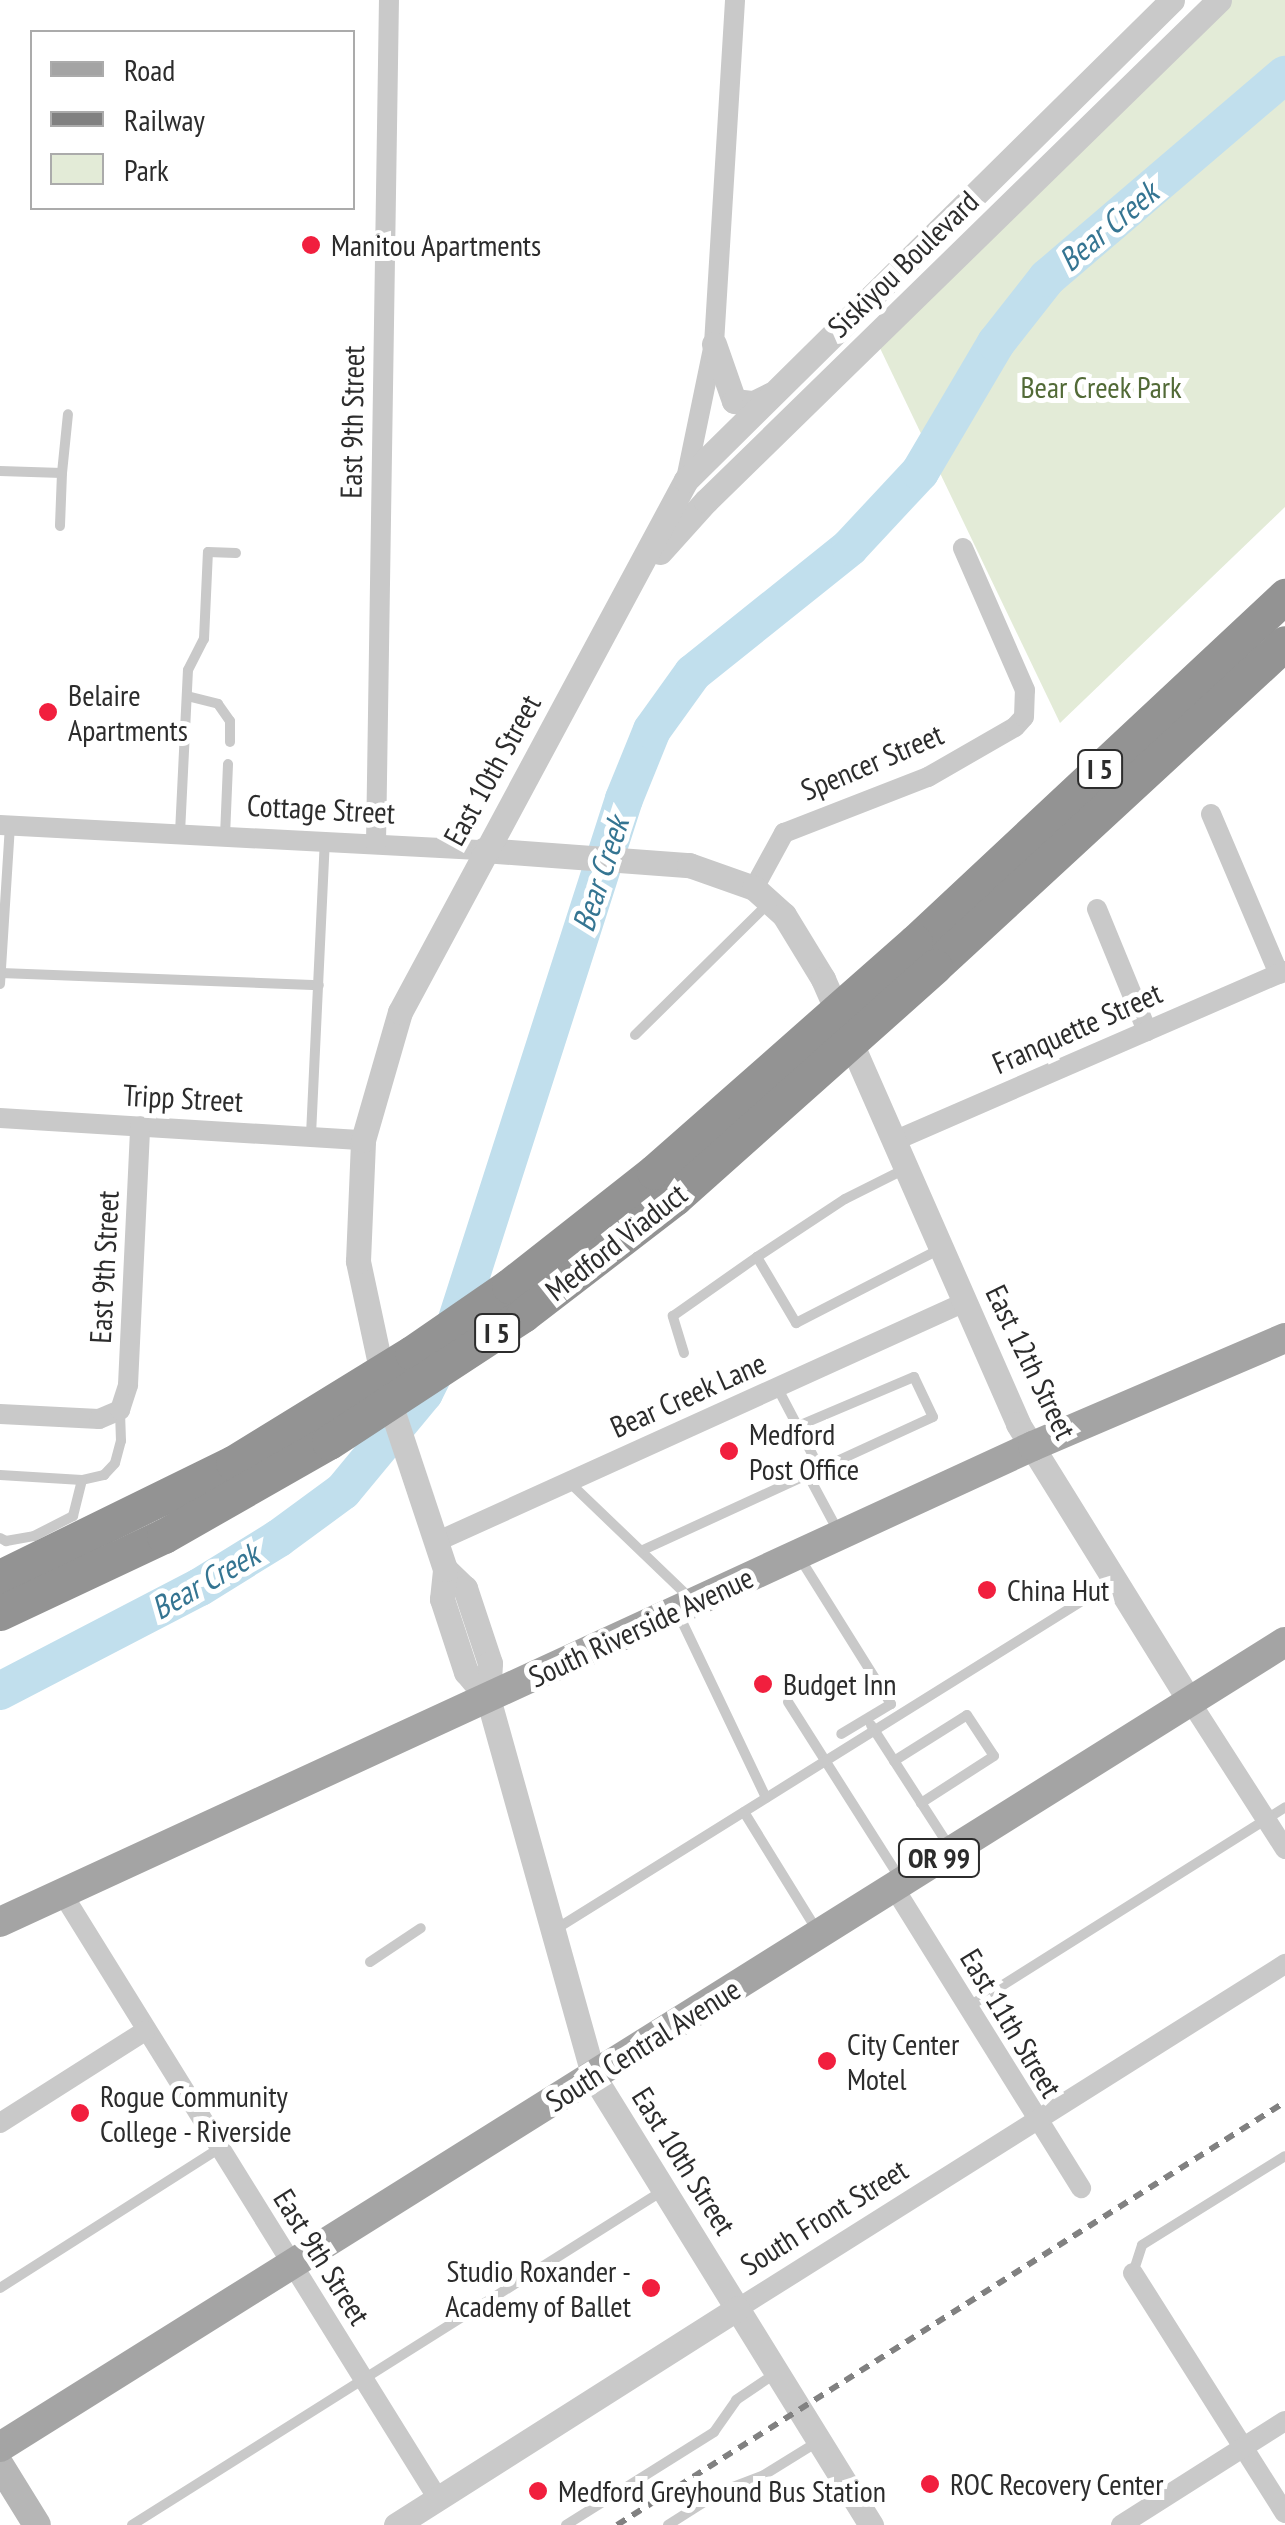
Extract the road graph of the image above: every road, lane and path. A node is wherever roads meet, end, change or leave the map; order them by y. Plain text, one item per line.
1 (388, 0) edge
2 (735, 0) edge
3 (1172, 0) edge
4 (1220, 0) edge
5 (714, 344) junction
6 (770, 395) junction
7 (68, 414) dead end
8 (0, 471) edge
9 (62, 473) junction
10 (686, 480) junction
11 (60, 526) dead end
12 (963, 548) dead end
13 (236, 553) dead end
14 (636, 578) junction
15 (1285, 596) edge
16 (1285, 643) edge
17 (188, 696) junction
18 (230, 742) dead end
19 (228, 764) dead end
20 (1210, 814) dead end
21 (5, 826) edge
22 (180, 834) junction
23 (224, 837) junction
24 (325, 842) junction
25 (376, 844) junction
26 (483, 850) junction
27 (762, 895) junction
28 (1097, 909) dead end
29 (925, 954) junction
30 (1282, 972) edge
31 (1, 973) edge
32 (0, 984) edge
33 (319, 985) junction
34 (1147, 1030) junction
35 (636, 1035) dead end
36 (0, 1118) edge
37 (140, 1126) junction
38 (311, 1135) junction
39 (363, 1140) junction
40 (894, 1141) junction
41 (906, 1168) junction
42 (942, 1248) junction
43 (757, 1257) junction
44 (965, 1302) junction
45 (1285, 1338) edge
46 (684, 1353) dead end
47 (777, 1387) junction
48 (120, 1410) junction
49 (0, 1414) edge
50 (798, 1426) junction
51 (1033, 1446) junction
52 (820, 1470) junction
53 (0, 1475) edge
54 (808, 1475) junction
55 (82, 1480) junction
56 (569, 1482) junction
57 (840, 1535) junction
58 (0, 1538) edge
59 (436, 1542) junction
60 (643, 1550) junction
61 (798, 1554) junction
62 (0, 1578) edge
63 (1115, 1580) junction
64 (686, 1606) junction
65 (0, 1612) edge
66 (1285, 1642) edge
67 (488, 1698) junction
68 (1190, 1701) junction
69 (788, 1702) dead end
70 (867, 1719) junction
71 (874, 1730) junction
72 (841, 1734) dead end
73 (894, 1762) junction
74 (823, 1763) junction
75 (766, 1798) junction
76 (921, 1803) junction
77 (1285, 1807) edge
78 (744, 1812) junction
79 (1266, 1819) junction
80 (1285, 1849) edge
81 (952, 1850) junction
82 (898, 1884) junction
83 (62, 1893) junction
84 (0, 1922) edge
85 (421, 1928) dead end
86 (554, 1931) junction
87 (819, 1933) junction
88 (370, 1962) dead end
89 (1285, 1964) edge
90 (967, 2008) junction
91 (146, 2031) junction
92 (594, 2077) junction
93 (0, 2122) edge
94 (1038, 2124) junction
95 (218, 2150) junction
96 (1285, 2156) edge
97 (1081, 2188) dead end
98 (664, 2190) junction
99 (291, 2266) junction
100 (1133, 2273) joint
101 (0, 2288) edge
102 (737, 2309) junction
103 (777, 2372) junction
104 (363, 2379) junction
105 (1285, 2421) edge
106 (819, 2441) junction
107 (0, 2448) edge
108 (1243, 2448) junction
109 (0, 2464) edge
110 (438, 2498) junction
111 (1285, 2513) edge
112 (37, 2525) edge
113 (132, 2525) edge
114 (396, 2525) edge
115 (566, 2525) edge
116 (668, 2525) edge
117 (871, 2525) edge
118 (1121, 2525) edge

1 - 25 street, East 9th Street
2 - 5 street, East 10th Street
3 - 6 street, Siskiyou Boulevard
4 - 14 street, Siskiyou Boulevard
5 - 6 street
5 - 10 street, East 10th Street
6 - 10 street, Siskiyou Boulevard
7 - 9 lane
8 - 9 lane
9 - 11 lane
10 - 14 street, East 10th Street
12 - 27 street, Spencer Street
13 - 17 lane
14 - 26 street, East 10th Street
15 - 29 highway, I 5
16 - 29 highway, I 5
17 - 18 lane
17 - 22 lane
19 - 23 lane
20 - 30 street
21 - 22 street, Cottage Street
21 - 31 lane
22 - 23 street, Cottage Street
23 - 24 street, Cottage Street
24 - 25 street, Cottage Street
24 - 33 lane
25 - 26 street, Cottage Street
26 - 27 street, Cottage Street
26 - 39 street, East 10th Street
27 - 35 lane
27 - 40 street, East 12th Street
28 - 34 street
29 - 62 highway, Medford Viaduct / I 5, bridge
29 - 65 highway, Medford Viaduct / I 5, bridge
30 - 34 street, Franquette Street
31 - 32 lane
31 - 33 lane
33 - 38 lane
34 - 40 street, Franquette Street
36 - 37 street, Tripp Street
37 - 38 street, Tripp Street
37 - 48 street, East 9th Street
38 - 39 street, Tripp Street
39 - 59 street, East 10th Street, bridge
40 - 41 street, East 12th Street
41 - 42 street, East 12th Street
41 - 43 lane
42 - 43 lane
42 - 44 street, East 12th Street
43 - 46 lane
44 - 47 street, Bear Creek Lane
44 - 51 street, East 12th Street
45 - 51 main road, South Riverside Avenue
47 - 50 lane
47 - 56 street, Bear Creek Lane
48 - 49 street
48 - 55 lane
50 - 52 lane
50 - 52 lane
51 - 57 main road, South Riverside Avenue
51 - 63 street, East 12th Street
52 - 54 lane
53 - 55 lane
54 - 57 lane
54 - 60 lane
55 - 58 lane
56 - 59 street, Bear Creek Lane
56 - 60 lane
57 - 61 main road, South Riverside Avenue
59 - 67 street, East 10th Street
60 - 64 lane
61 - 64 main road, South Riverside Avenue
61 - 70 lane
63 - 68 street, East 12th Street
63 - 71 lane
64 - 67 main road, South Riverside Avenue
64 - 75 lane
66 - 68 main road, South Central Avenue / OR 99
67 - 83 main road, South Riverside Avenue
67 - 86 street, East 10th Street
68 - 79 street, East 12th Street
68 - 81 main road, South Central Avenue / OR 99
69 - 74 lane
70 - 71 lane
70 - 72 lane
71 - 73 lane
71 - 74 lane
73 - 76 lane
73 - 76 lane
74 - 75 lane
74 - 82 lane
75 - 78 lane
76 - 81 lane
77 - 79 lane
78 - 86 lane
78 - 87 lane
79 - 80 street, East 12th Street
79 - 90 lane
81 - 82 main road, South Central Avenue / OR 99
82 - 87 main road, South Central Avenue / OR 99
82 - 90 street, East 11th Street
83 - 84 main road, South Riverside Avenue
83 - 91 street, East 9th Street
85 - 88 lane
86 - 92 street, East 10th Street
87 - 92 main road, South Central Avenue / OR 99
89 - 94 street, South Front Street
90 - 94 street, East 11th Street
91 - 93 street
91 - 95 street, East 9th Street
92 - 98 street, East 10th Street
92 - 99 main road, South Central Avenue / OR 99
94 - 97 street, East 11th Street
94 - 102 street, South Front Street
95 - 99 street, East 9th Street
95 - 101 lane
96 - 100 lane
98 - 102 street, East 10th Street
98 - 104 lane
99 - 104 street, East 9th Street
99 - 107 main road, South Central Avenue / OR 99
100 - 108 street
102 - 103 street, East 10th Street
102 - 110 street, South Front Street
103 - 106 street, East 10th Street
103 - 115 lane
104 - 110 street, East 9th Street
104 - 113 lane
105 - 108 street
106 - 116 lane
106 - 117 street, East 10th Street
108 - 111 street
108 - 118 street
109 - 112 main road
110 - 114 street, South Front Street

